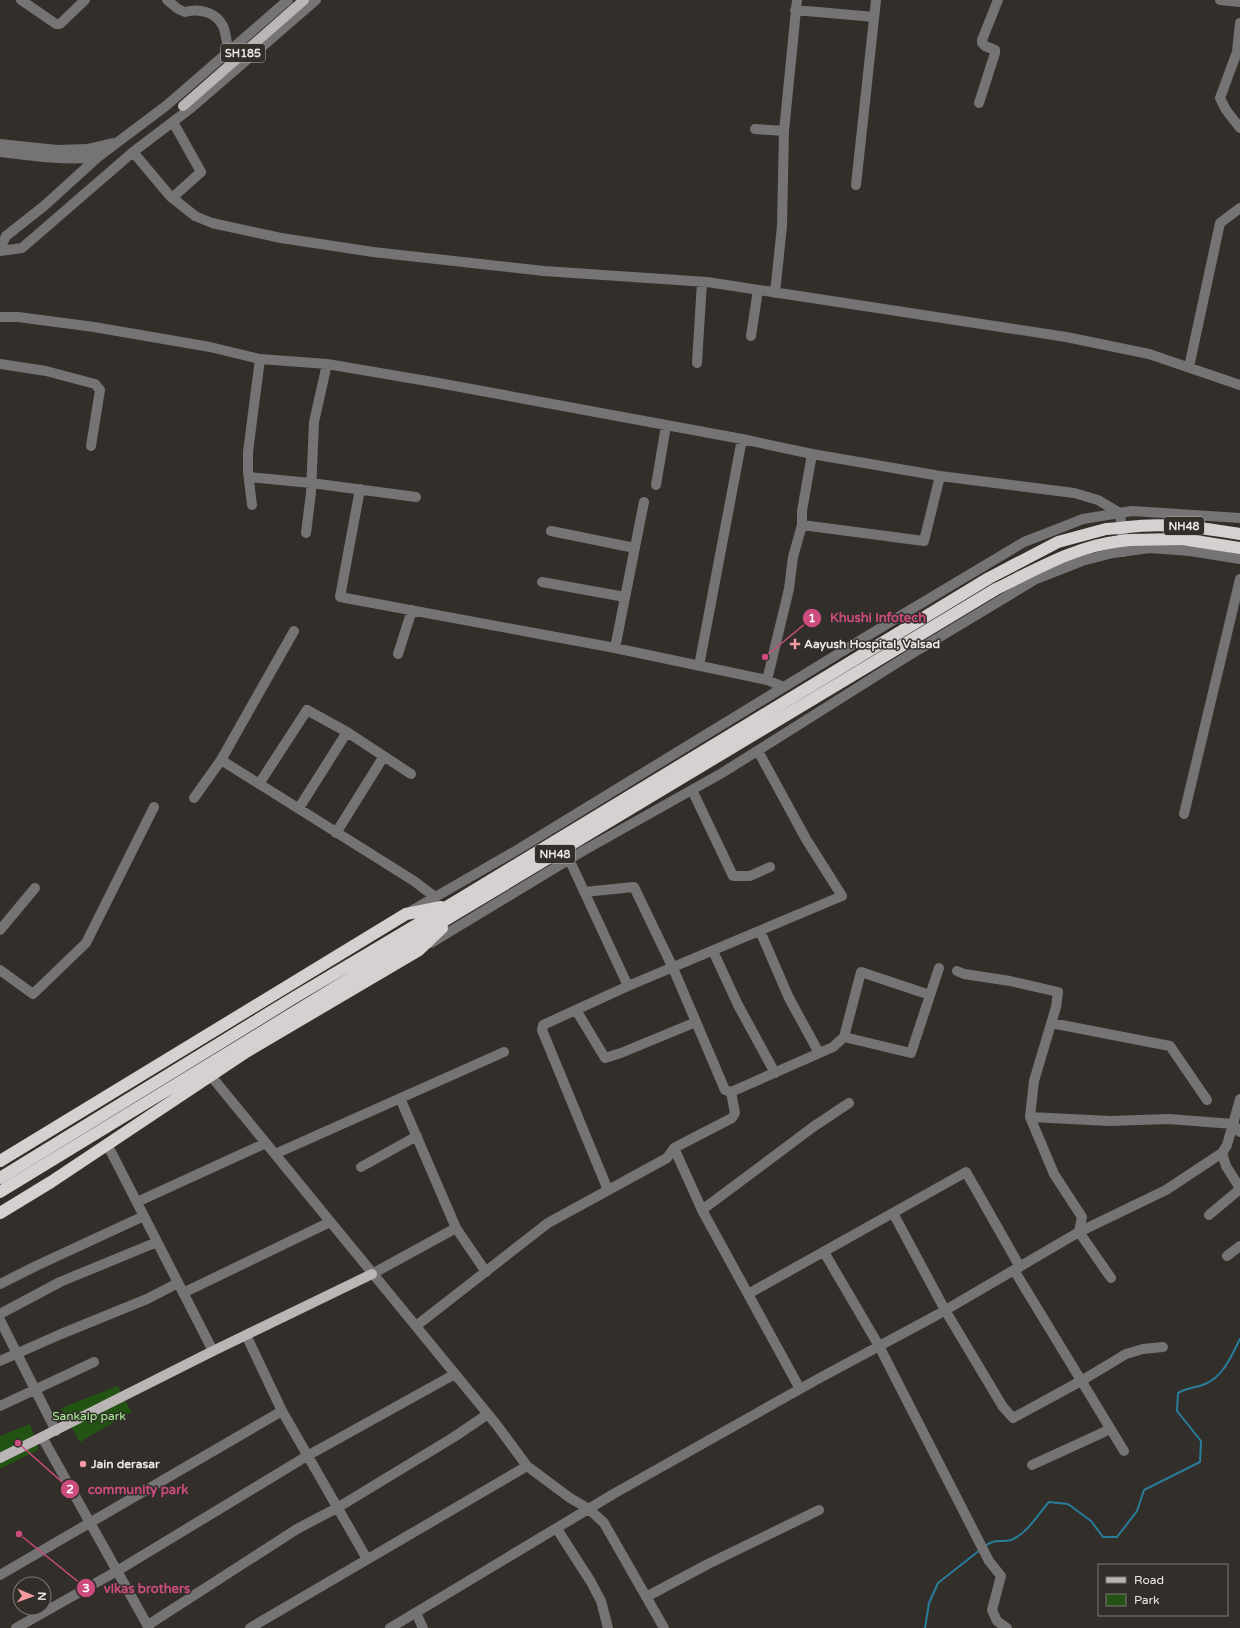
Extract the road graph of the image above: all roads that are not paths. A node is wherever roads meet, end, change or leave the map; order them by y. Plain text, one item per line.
1 (21, 0) edge
2 (85, 0) edge
3 (167, 0) edge
4 (288, 0) edge
5 (304, 0) edge
6 (316, 0) edge
7 (876, 0) edge
8 (998, 0) edge
9 (1220, 0) edge
10 (1240, 2) edge
11 (796, 5) edge
12 (874, 17) junction
13 (1240, 23) edge
14 (228, 51) junction
15 (979, 103) dead end
16 (183, 106) dead end
17 (173, 122) junction
18 (1240, 128) edge
19 (755, 129) dead end
20 (784, 130) junction
21 (115, 143) junction
22 (0, 144) edge
23 (0, 152) edge
24 (133, 152) junction
25 (98, 156) junction
26 (856, 185) dead end
27 (172, 198) junction
28 (1240, 208) edge
29 (0, 250) edge
30 (702, 282) junction
31 (758, 290) junction
32 (775, 293) junction
33 (0, 317) edge
34 (751, 336) dead end
35 (260, 359) junction
36 (697, 363) dead end
37 (0, 364) edge
38 (327, 364) junction
39 (1189, 367) junction
40 (1240, 385) edge
41 (666, 426) junction
42 (742, 439) junction
43 (91, 446) dead end
44 (812, 454) junction
45 (940, 476) junction
46 (249, 477) junction
47 (311, 483) junction
48 (656, 484) dead end
49 (360, 489) junction
50 (416, 497) dead end
51 (644, 502) dead end
52 (252, 505) dead end
53 (1120, 513) junction
54 (1240, 518) edge
55 (802, 525) junction
56 (551, 531) dead end
57 (306, 533) dead end
58 (1240, 534) edge
59 (1125, 544) junction
60 (635, 548) junction
61 (1240, 548) edge
62 (1240, 559) edge
63 (1240, 579) edge
64 (542, 582) dead end
65 (625, 597) junction
66 (412, 610) junction
67 (294, 631) dead end
68 (615, 648) junction
69 (398, 654) dead end
70 (699, 666) junction
71 (767, 680) junction
72 (784, 686) junction
73 (347, 732) junction
74 (758, 751) junction
75 (384, 756) junction
76 (221, 760) junction
77 (411, 774) dead end
78 (259, 784) junction
79 (671, 785) junction
80 (692, 790) junction
81 (194, 798) dead end
82 (678, 798) junction
83 (154, 808) dead end
84 (299, 808) junction
85 (1184, 814) dead end
86 (336, 833) junction
87 (569, 859) junction
88 (770, 867) dead end
89 (35, 888) dead end
90 (584, 892) junction
91 (435, 897) junction
92 (453, 909) junction
93 (406, 914) junction
94 (0, 930) edge
95 (760, 931) junction
96 (419, 950) junction
97 (713, 951) junction
98 (673, 968) junction
99 (939, 968) dead end
100 (0, 970) edge
101 (957, 971) dead end
102 (628, 986) junction
103 (930, 995) junction
104 (576, 1010) junction
105 (696, 1022) junction
106 (1051, 1023) junction
107 (844, 1037) junction
108 (504, 1052) dead end
109 (819, 1053) junction
110 (775, 1073) junction
111 (211, 1076) junction
112 (731, 1092) junction
113 (400, 1098) junction
114 (1240, 1099) edge
115 (1207, 1100) dead end
116 (849, 1103) dead end
117 (1030, 1117) junction
118 (1232, 1124) junction
119 (1240, 1132) edge
120 (416, 1136) junction
121 (266, 1143) junction
122 (107, 1144) junction
123 (674, 1148) junction
124 (1222, 1153) junction
125 (275, 1154) junction
126 (0, 1162) edge
127 (361, 1167) dead end
128 (40, 1168) junction
129 (0, 1178) edge
130 (47, 1184) junction
131 (1240, 1188) edge
132 (608, 1190) junction
133 (0, 1192) edge
134 (136, 1202) junction
135 (702, 1210) junction
136 (893, 1213) junction
137 (0, 1214) edge
138 (1209, 1215) dead end
139 (144, 1216) junction
140 (330, 1222) junction
141 (456, 1228) junction
142 (1079, 1232) junction
143 (157, 1242) junction
144 (1240, 1246) edge
145 (824, 1252) junction
146 (1227, 1256) dead end
147 (1017, 1268) junction
148 (486, 1272) junction
149 (372, 1274) junction
150 (1111, 1278) dead end
151 (178, 1283) junction
152 (0, 1284) edge
153 (183, 1293) junction
154 (748, 1294) junction
155 (945, 1310) junction
156 (0, 1314) edge
157 (0, 1320) edge
158 (416, 1326) junction
159 (246, 1335) junction
160 (879, 1346) junction
161 (1163, 1348) dead end
162 (213, 1351) junction
163 (17, 1354) junction
164 (0, 1361) edge
165 (94, 1362) dead end
166 (455, 1374) junction
167 (1081, 1381) junction
168 (800, 1388) junction
169 (35, 1390) junction
170 (0, 1406) edge
171 (282, 1411) junction
172 (488, 1414) junction
173 (1109, 1429) junction
174 (56, 1431) junction
175 (42, 1437) junction
176 (1124, 1451) dead end
177 (307, 1456) junction
178 (0, 1458) edge
179 (1032, 1465) dead end
180 (527, 1466) junction
181 (337, 1508) junction
182 (589, 1509) junction
183 (819, 1510) dead end
184 (90, 1522) junction
185 (557, 1528) junction
186 (367, 1559) junction
187 (117, 1571) junction
188 (0, 1575) edge
189 (646, 1597) junction
190 (416, 1613) junction
191 (268, 1624) edge
192 (149, 1626) edge
193 (16, 1628) edge
194 (250, 1628) edge
195 (390, 1628) edge
196 (423, 1628) edge
197 (608, 1628) edge
198 (664, 1628) edge
199 (1007, 1628) edge

1 - 2 street
3 - 14 street
4 - 14 street
5 - 16 main road, SH185
6 - 17 street
7 - 12 street
8 - 15 street
9 - 10 street
11 - 12 street
11 - 20 street
12 - 26 street
13 - 18 street
14 - 21 street
17 - 24 street
17 - 27 street
19 - 20 street
20 - 32 street
21 - 22 street
21 - 25 street
23 - 25 street
24 - 27 street
24 - 29 street
25 - 29 street
27 - 30 street
28 - 39 street
30 - 31 street
30 - 36 street
31 - 32 street
31 - 34 street
32 - 39 street
33 - 35 street
35 - 38 street
35 - 46 street
37 - 43 street
38 - 41 street
38 - 47 street
39 - 40 street
41 - 42 street
41 - 48 street
42 - 44 street
42 - 70 street
44 - 45 street
44 - 55 street
45 - 53 street
45 - 55 street
46 - 47 street
46 - 52 street
47 - 49 street
47 - 57 street
49 - 50 street
49 - 66 street
51 - 60 street
53 - 54 street
53 - 59 street
53 - 72 street
55 - 71 street
56 - 60 street
58 - 92 highway, NH48
59 - 61 highway, NH48
59 - 62 street
59 - 74 street
59 - 79 highway, NH48
60 - 65 street
63 - 85 street
64 - 65 street
65 - 68 street
66 - 68 street
66 - 69 street
67 - 76 street
68 - 70 street
70 - 71 street
71 - 72 street
72 - 91 street
73 - 75 street
73 - 78 street
73 - 84 street
74 - 80 street
74 - 95 street
75 - 77 street
75 - 86 street
76 - 78 street
76 - 81 street
78 - 84 street
79 - 82 street
79 - 92 highway, NH48
80 - 82 street
80 - 88 street
82 - 87 street
83 - 100 street
84 - 86 street
86 - 91 street
87 - 90 street
87 - 96 street
89 - 94 street
90 - 98 street
90 - 102 street
91 - 93 street
92 - 93 highway
92 - 96 highway
92 - 128 highway, NH48
92 - 129 highway, NH48
93 - 126 highway
95 - 97 street
95 - 109 street
96 - 111 highway
97 - 98 street
97 - 110 street
98 - 102 street
98 - 105 street
99 - 103 street
101 - 106 street
102 - 104 street
103 - 107 street
103 - 107 street
104 - 105 street
104 - 132 street
105 - 112 street
106 - 115 street
106 - 117 street
107 - 109 street
108 - 113 street
109 - 110 street
110 - 112 street
111 - 121 street
111 - 122 highway
112 - 123 street
113 - 120 street
113 - 125 street
114 - 118 street
116 - 135 street
117 - 118 street
117 - 142 street
118 - 119 street
118 - 124 street
120 - 127 street
120 - 141 street
121 - 125 street
121 - 134 street
122 - 130 highway
122 - 134 street
123 - 132 street
123 - 135 street
124 - 131 street
124 - 142 street
125 - 140 street
128 - 130 highway
128 - 133 highway, NH48
130 - 137 highway
131 - 138 street
132 - 148 street
134 - 139 street
135 - 154 street
136 - 145 street
136 - 147 street
136 - 155 street
139 - 143 street
139 - 152 street
140 - 149 street
140 - 153 street
141 - 148 street
141 - 149 street
142 - 147 street
142 - 150 street
143 - 151 street
143 - 156 street
144 - 146 street
145 - 154 street
145 - 160 street
147 - 155 street
147 - 167 street
148 - 158 street
149 - 158 street
149 - 159 main road
151 - 153 street
151 - 163 street
153 - 162 street
154 - 168 street
155 - 160 street
155 - 167 street
157 - 163 street
158 - 166 street
159 - 162 main road
159 - 171 street
160 - 168 street
160 - 199 street
161 - 167 street
162 - 174 main road
163 - 164 street
163 - 169 street
165 - 169 street
166 - 172 street
166 - 177 street
167 - 173 street
168 - 182 street
169 - 170 street
169 - 174 street
171 - 177 street
171 - 184 street
172 - 180 street
172 - 181 street
173 - 176 street
173 - 179 street
174 - 175 main road
175 - 178 main road
175 - 184 street
177 - 181 street
177 - 187 street
180 - 182 street
180 - 186 street
181 - 186 street
181 - 192 street
182 - 185 street
182 - 189 street
183 - 189 street
184 - 187 street
184 - 188 street
185 - 190 street
185 - 197 street
186 - 191 street
187 - 192 street
187 - 193 street
189 - 198 street
190 - 195 street
190 - 196 street
191 - 194 street

